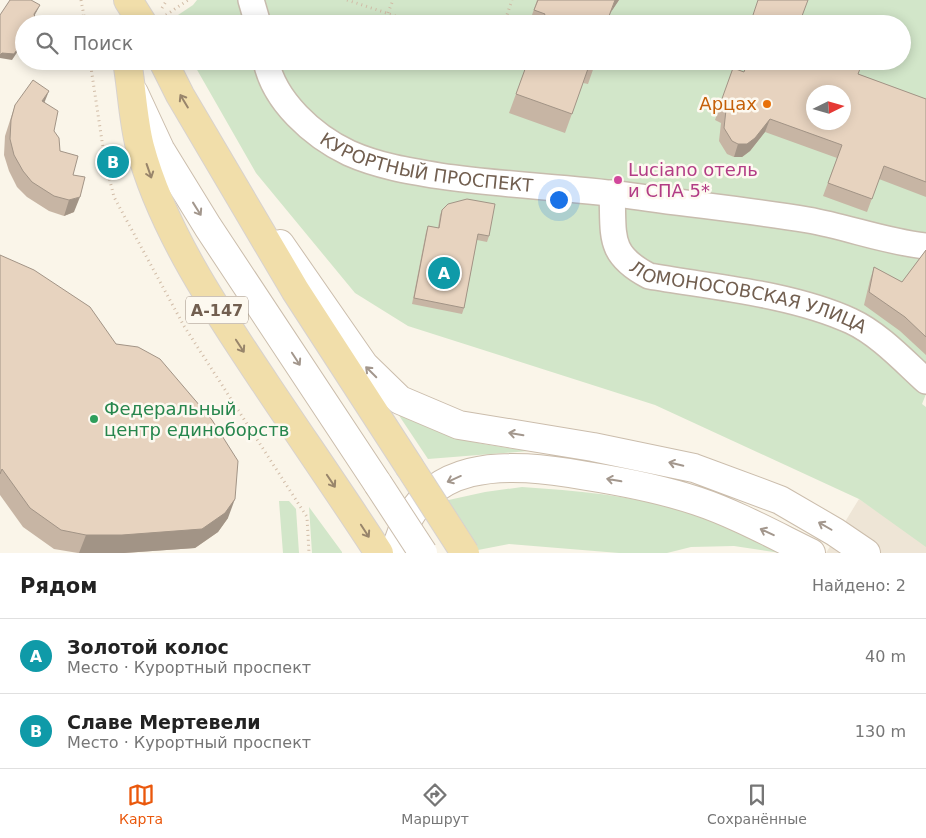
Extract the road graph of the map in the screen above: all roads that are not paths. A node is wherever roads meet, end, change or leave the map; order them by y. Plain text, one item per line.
1 (120, 0) edge
2 (128, 0) edge
3 (251, 0) edge
4 (121, 15) edge
5 (137, 15) edge
6 (255, 15) edge
7 (129, 70) edge
8 (168, 70) edge
9 (268, 70) edge
10 (132, 90) junction
11 (207, 139) junction
12 (612, 193) junction
13 (926, 246) edge
14 (926, 381) edge
15 (379, 553) edge
16 (396, 553) edge
17 (422, 553) edge
18 (465, 553) edge
19 (811, 553) edge
20 (866, 553) edge

1 - 4 main road
2 - 5 main road
3 - 6 street
7 - 10 main road, А-147
11 -> 8 main road
9 - 12 street, КУРОРТНЫЙ ПРОСПЕКТ
10 -> 15 main road, А-147
10 -> 17 main road, А-147, bridge
11 - 18 main road, bridge
20 -> 11 main road
12 - 13 street, КУРОРТНЫЙ ПРОСПЕКТ
12 - 14 street, ЛОМОНОСОВСКАЯ УЛИЦА
19 -> 16 main road

